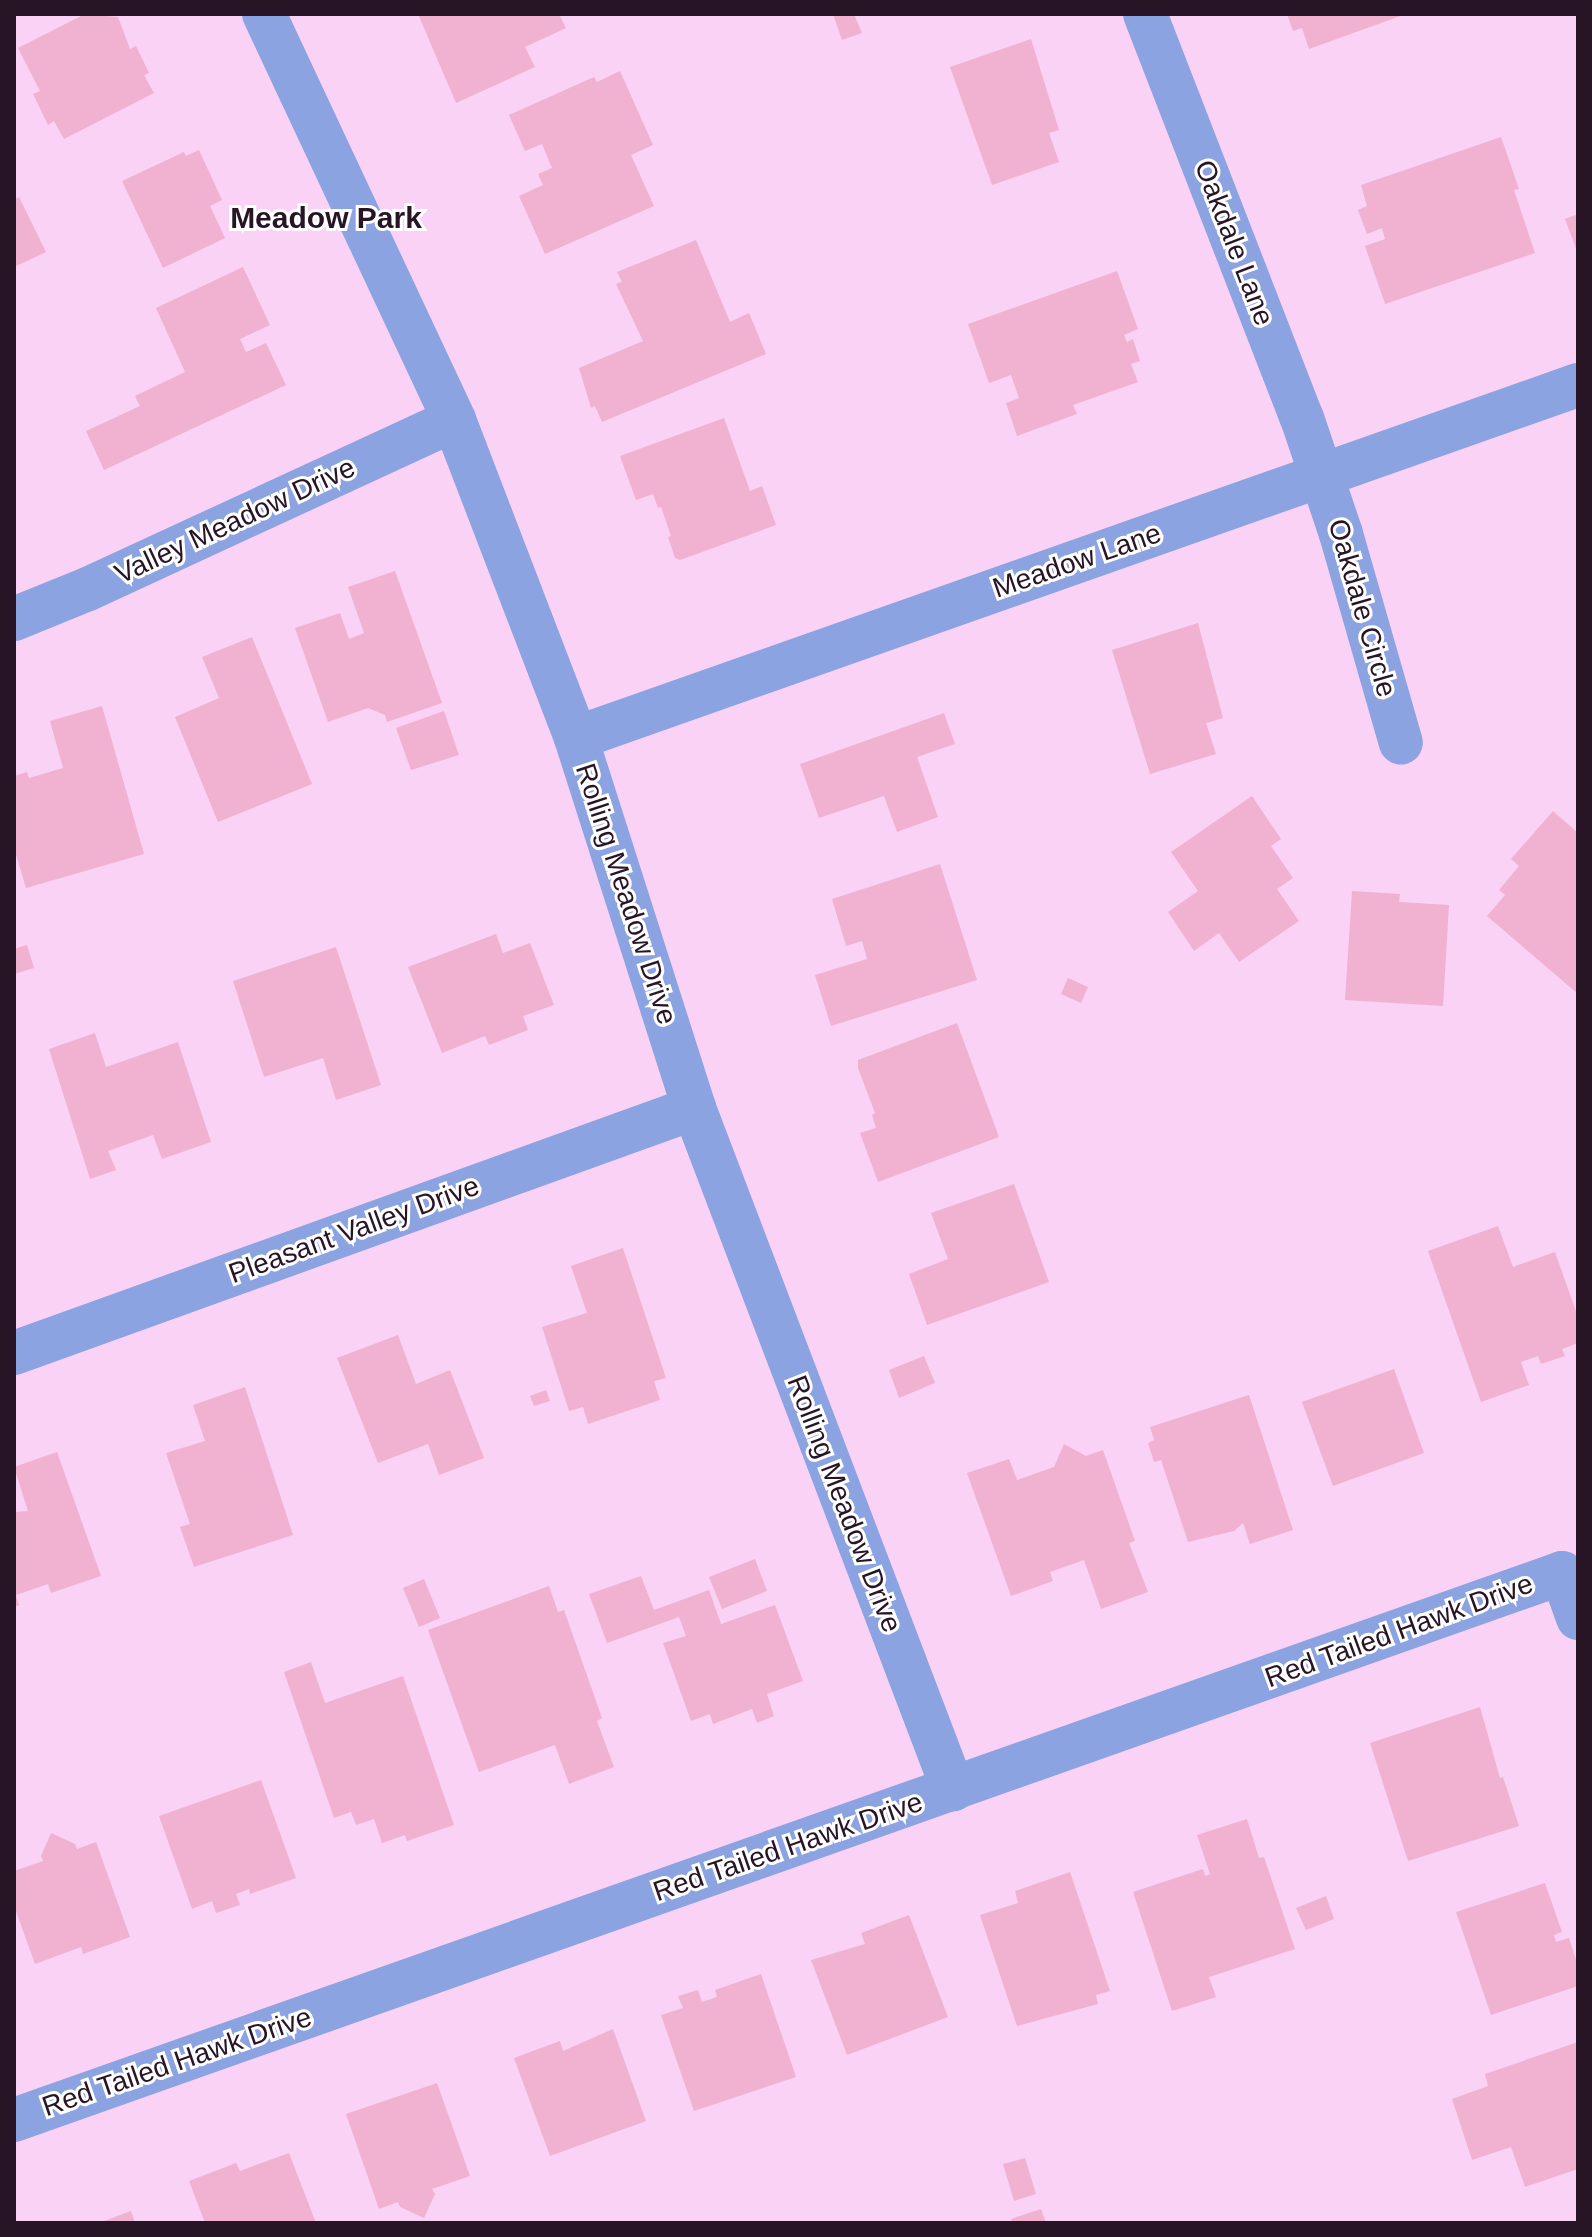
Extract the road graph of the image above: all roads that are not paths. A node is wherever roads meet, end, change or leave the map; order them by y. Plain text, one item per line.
1 (264, 14) edge
2 (1145, 14) edge
3 (1578, 385) edge
4 (454, 420) junction
5 (1321, 474) junction
6 (14, 619) edge
7 (576, 738) junction
8 (1401, 743) dead end
9 (694, 1108) junction
10 (14, 1353) edge
11 (1578, 1618) edge
12 (953, 1789) junction
13 (14, 2120) edge

1 - 4 street, Rolling Meadow Drive
2 - 5 street, Oakdale Lane
3 - 5 street, Meadow Lane
4 - 6 street, Valley Meadow Drive
4 - 7 street, Rolling Meadow Drive
5 - 7 street, Meadow Lane
5 - 8 street, Oakdale Circle
7 - 9 street, Rolling Meadow Drive
9 - 10 street, Pleasant Valley Drive
9 - 12 street, Rolling Meadow Drive
11 - 12 street, Red Tailed Hawk Drive
12 - 13 street, Red Tailed Hawk Drive

